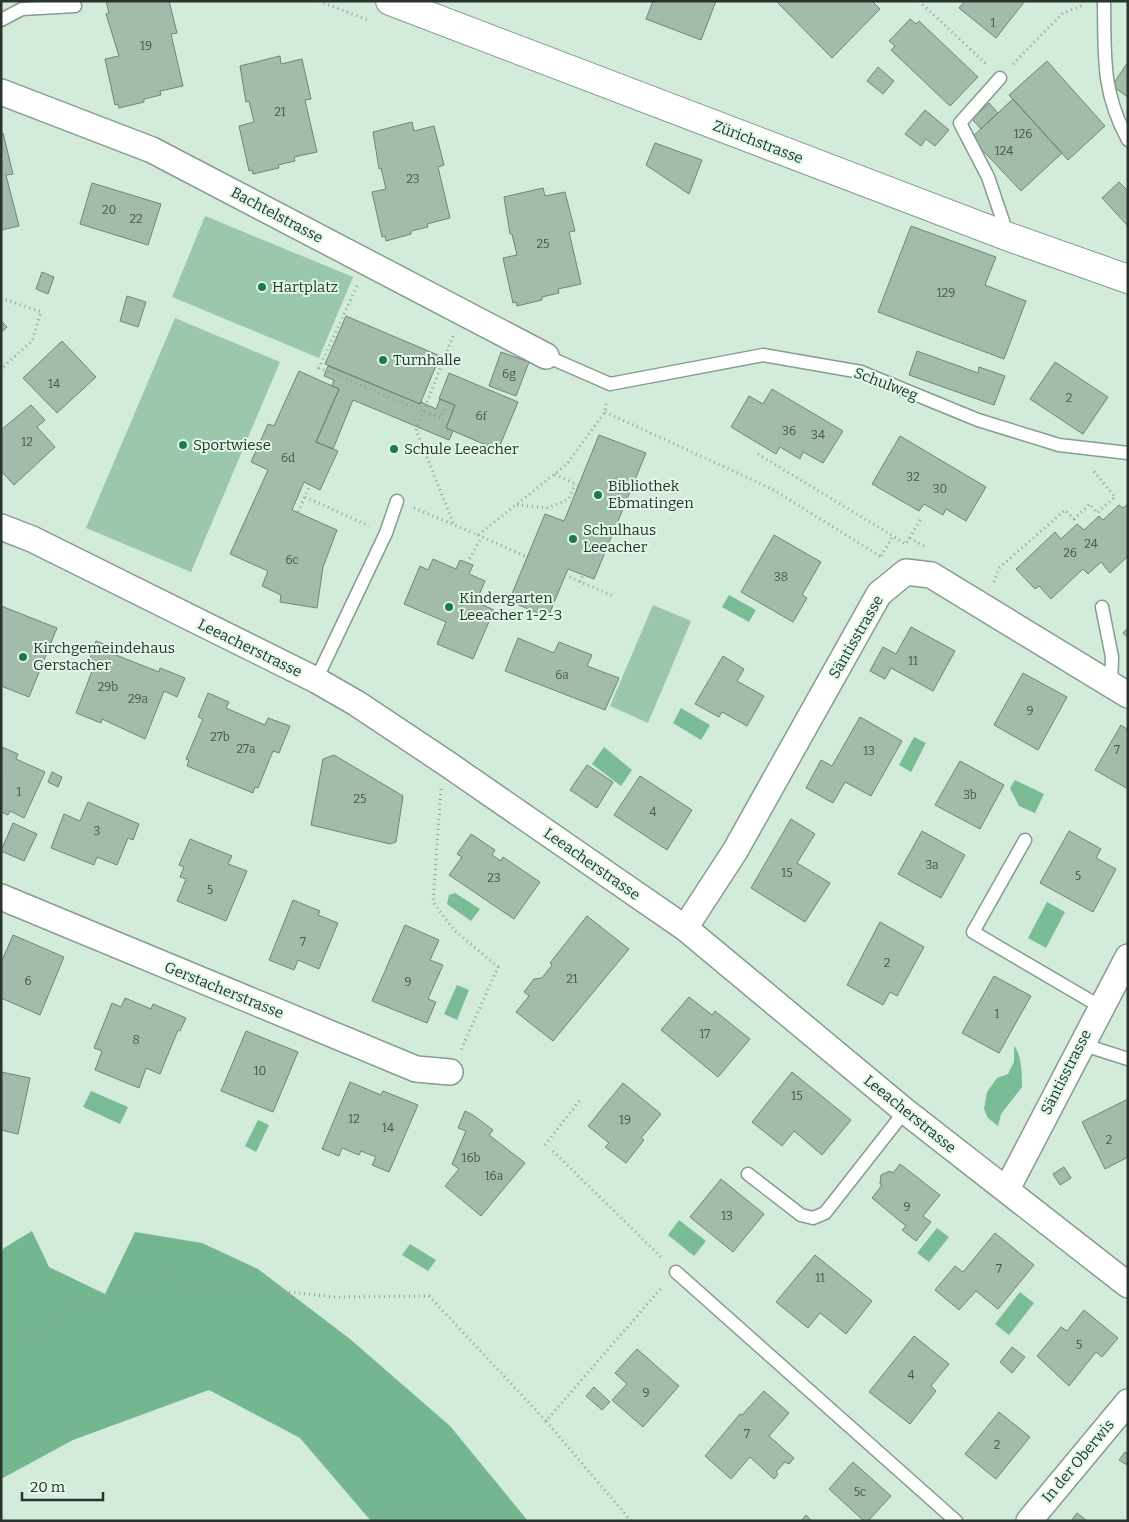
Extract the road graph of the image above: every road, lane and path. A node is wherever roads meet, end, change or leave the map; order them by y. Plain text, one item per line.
1 (390, 1) edge
2 (919, 1) edge
3 (1091, 1) edge
4 (1104, 1) edge
5 (75, 6) dead end
6 (1, 20) edge
7 (1000, 78) junction
8 (1, 92) edge
9 (1128, 140) edge
10 (1009, 237) junction
11 (368, 263) junction
12 (1128, 279) edge
13 (1, 298) edge
14 (462, 312) junction
15 (546, 356) joint
16 (1, 371) edge
17 (447, 402) dead end
18 (424, 411) junction
19 (1074, 448) junction
20 (1128, 453) edge
21 (758, 454) dead end
22 (554, 474) junction
23 (310, 485) dead end
24 (305, 497) junction
25 (397, 501) joint
26 (516, 505) junction
27 (298, 512) dead end
28 (922, 517) dead end
29 (454, 525) junction
30 (1, 527) edge
31 (386, 533) junction
32 (478, 535) junction
33 (894, 536) junction
34 (482, 537) junction
35 (881, 556) junction
36 (528, 557) dead end
37 (467, 562) dead end
38 (906, 572) junction
39 (565, 575) dead end
40 (583, 575) dead end
41 (580, 582) junction
42 (612, 596) dead end
43 (1102, 607) dead end
44 (983, 608) junction
45 (316, 680) junction
46 (1119, 690) edge
47 (448, 765) junction
48 (1025, 840) dead end
49 (1, 897) edge
50 (685, 928) junction
51 (1128, 957) edge
52 (1101, 1007) junction
53 (1080, 1044) junction
54 (1128, 1059) edge
55 (450, 1072) joint
56 (580, 1100) dead end
57 (906, 1112) junction
58 (545, 1145) dead end
59 (553, 1151) dead end
60 (748, 1174) dead end
61 (1006, 1189) junction
62 (676, 1272) junction
63 (1128, 1285) edge
64 (1, 1359) edge
65 (1128, 1402) edge
66 (546, 1421) junction
67 (631, 1521) edge
68 (956, 1521) edge
69 (1029, 1521) edge

1 - 10 main road, Zürichstrasse
2 - 7 path
3 - 7 path
4 - 9 lane
5 - 6 lane
7 - 10 lane
8 - 11 street, Bachtelstrasse
10 - 12 main road, Zürichstrasse
11 - 14 street, Bachtelstrasse
11 - 18 path
13 - 16 path
14 - 15 street, Bachtelstrasse
14 - 18 path
15 - 19 lane, Schulweg
17 - 18 path
18 - 29 path
19 - 20 lane, Schulweg
19 - 44 path
21 - 33 path
22 - 26 path
22 - 26 path
22 - 35 path
23 - 24 path
24 - 27 path
24 - 31 path
25 - 29 path
25 - 31 lane
26 - 32 path
28 - 33 path
29 - 32 path
30 - 45 street, Leeacherstrasse
31 - 45 lane
32 - 34 path
33 - 35 path
34 - 36 path
34 - 37 path
35 - 38 path
38 - 44 street
38 - 50 street, Säntisstrasse
39 - 41 path
40 - 41 path
41 - 42 path
43 - 46 lane
44 - 46 street
45 - 47 street, Leeacherstrasse
47 - 50 street, Leeacherstrasse
47 - 55 path
48 - 52 lane
49 - 55 street, Gerstacherstrasse
50 - 57 street, Leeacherstrasse
51 - 52 street, Säntisstrasse
52 - 53 street, Säntisstrasse
53 - 54 lane
53 - 61 street, Säntisstrasse
56 - 58 path
57 - 60 lane
57 - 61 street, Leeacherstrasse
59 - 62 path
61 - 63 street, Leeacherstrasse
62 - 66 path
62 - 68 lane
64 - 66 path
65 - 69 street, In der Oberwis
66 - 67 path

